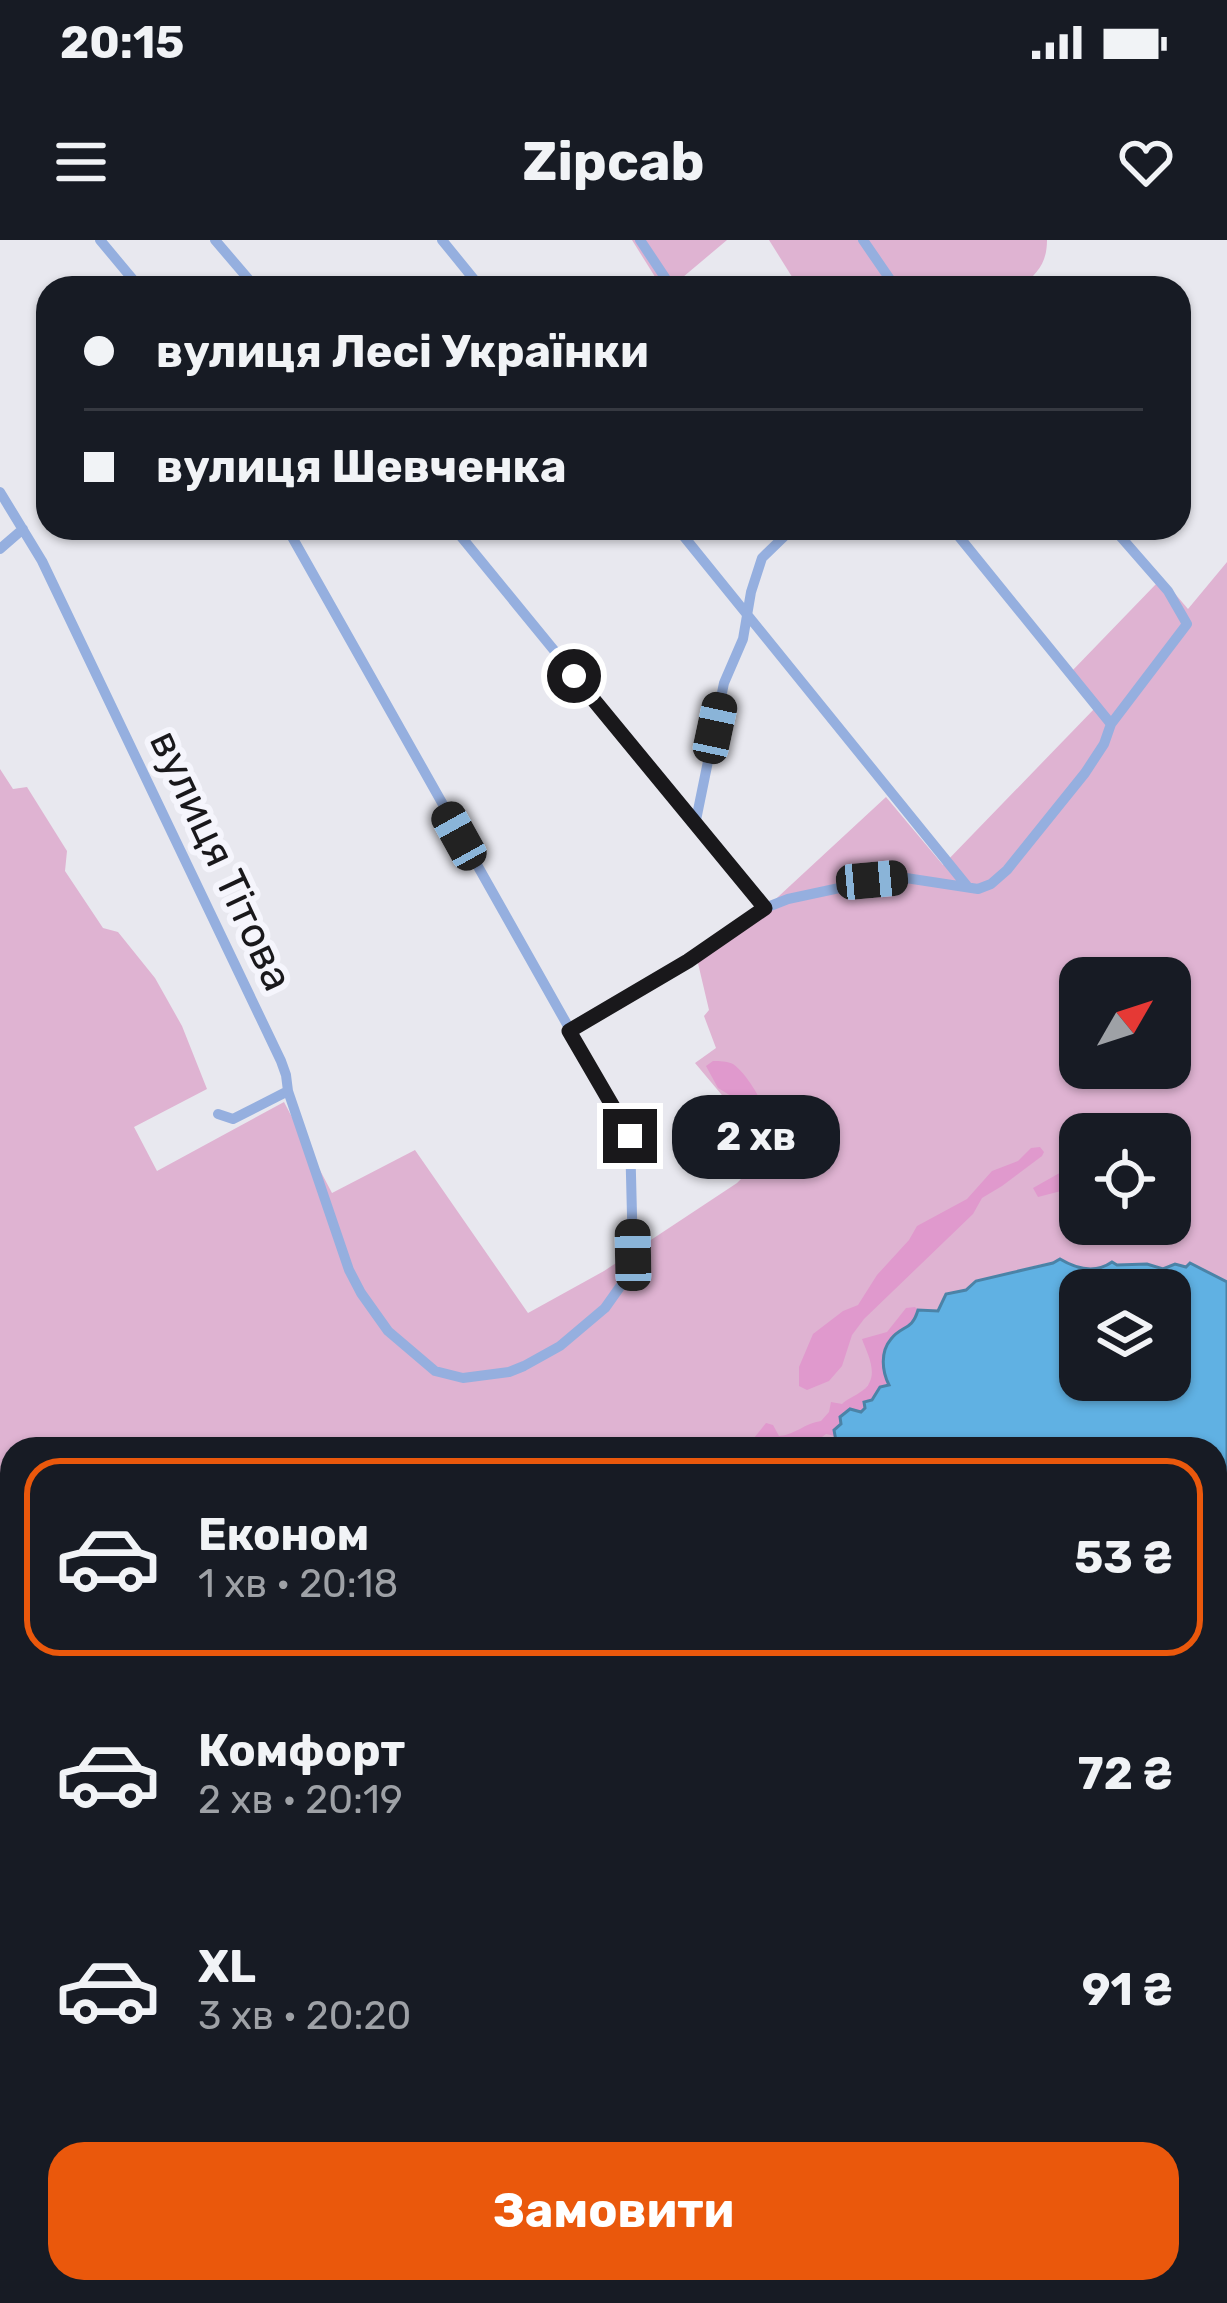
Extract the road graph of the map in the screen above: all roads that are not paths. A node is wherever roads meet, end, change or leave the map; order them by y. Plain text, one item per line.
1 (100, 240) edge
2 (215, 240) edge
3 (442, 240) edge
4 (640, 240) edge
5 (863, 240) edge
6 (130, 276) edge
7 (246, 276) edge
8 (471, 276) edge
9 (664, 276) edge
10 (888, 276) edge
11 (0, 492) edge
12 (23, 529) junction
13 (294, 540) edge
14 (464, 540) edge
15 (687, 540) edge
16 (781, 540) edge
17 (962, 540) edge
18 (1123, 540) edge
19 (0, 549) edge
20 (748, 616) junction
21 (1111, 724) junction
22 (695, 825) junction
23 (967, 886) junction
24 (765, 908) junction
25 (569, 1031) junction
26 (288, 1091) junction
27 (218, 1114) dead end

1 - 6 street
2 - 7 street
3 - 8 street
4 - 9 street
5 - 10 street
11 - 12 street, вулиця Тітова
12 - 19 street
12 - 26 street, вулиця Тітова
13 - 25 street
14 - 22 street
15 - 20 street
16 - 20 street
17 - 21 street
18 - 21 street
20 - 22 street
20 - 23 street
21 - 23 street
22 - 24 street
23 - 24 street
24 - 25 street
25 - 26 street, вулиця Тітова
26 - 27 street

